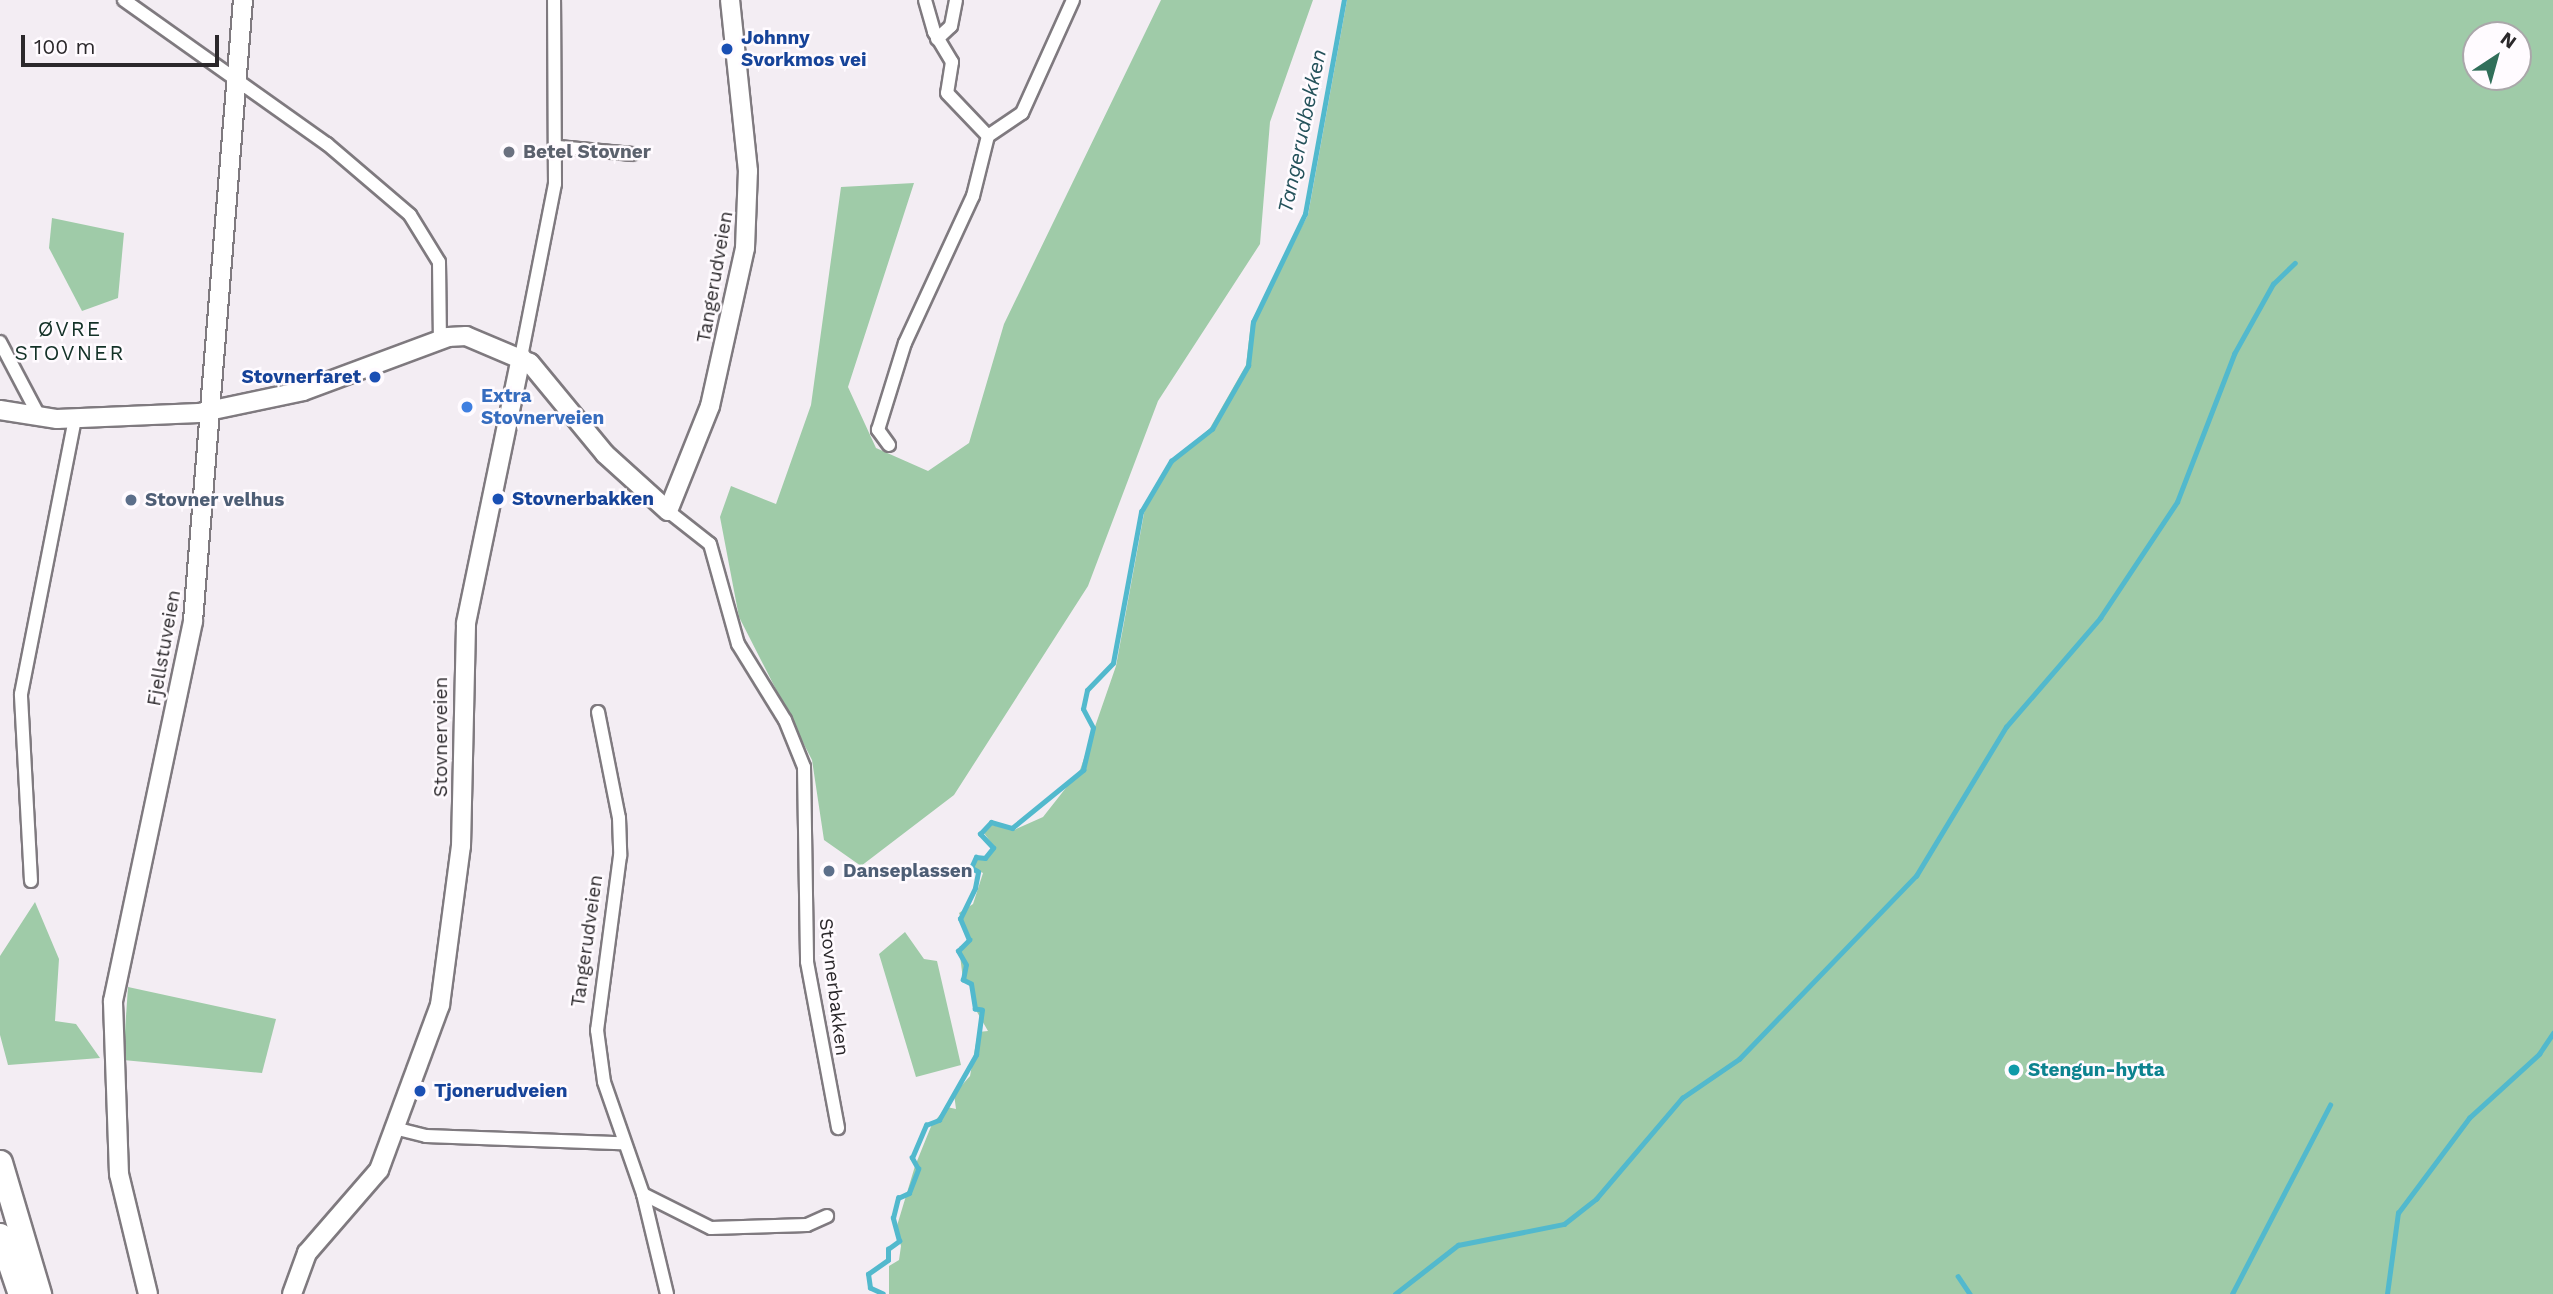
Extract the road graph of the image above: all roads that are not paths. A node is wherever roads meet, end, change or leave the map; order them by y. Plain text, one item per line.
1 (124, 0) edge
2 (243, 0) edge
3 (554, 0) edge
4 (730, 0) edge
5 (925, 0) edge
6 (956, 0) edge
7 (1073, 0) edge
8 (937, 39) junction
9 (236, 78) junction
10 (988, 136) junction
11 (559, 147) junction
12 (632, 154) dead end
13 (440, 340) junction
14 (0, 342) edge
15 (521, 357) junction
16 (0, 410) edge
17 (210, 411) junction
18 (40, 418) junction
19 (75, 419) junction
20 (889, 445) dead end
21 (668, 511) junction
22 (598, 712) dead end
23 (31, 881) dead end
24 (838, 1128) dead end
25 (398, 1129) junction
26 (621, 1143) junction
27 (0, 1161) edge
28 (643, 1194) junction
29 (827, 1216) dead end
30 (0, 1235) edge
31 (20, 1294) edge
32 (39, 1294) edge
33 (148, 1294) edge
34 (292, 1294) edge
35 (667, 1294) edge

1 - 9 street
2 - 9 street, Fjellstuveien
3 - 11 street, Stovnerveien
4 - 21 street, Tangerudveien
5 - 8 street
6 - 8 street
7 - 10 street
8 - 10 street
9 - 13 street
9 - 17 street, Fjellstuveien
10 - 20 street
11 - 12 street
11 - 15 street, Stovnerveien
13 - 15 street, Stovnerbakken
13 - 17 street, Stovnerbakken
14 - 18 street
15 - 21 street, Stovnerbakken
15 - 25 street, Stovnerveien
16 - 18 street, Stovnerbakken
17 - 19 street, Stovnerbakken
17 - 33 street, Fjellstuveien
18 - 19 street, Stovnerbakken
19 - 23 street
21 - 24 street, Stovnerbakken
22 - 26 street, Tangerudveien
25 - 26 street
25 - 34 street, Stovnerveien
26 - 28 street, Tangerudveien
27 - 32 highway
28 - 29 street
28 - 35 street, Tangerudveien
30 - 31 highway

